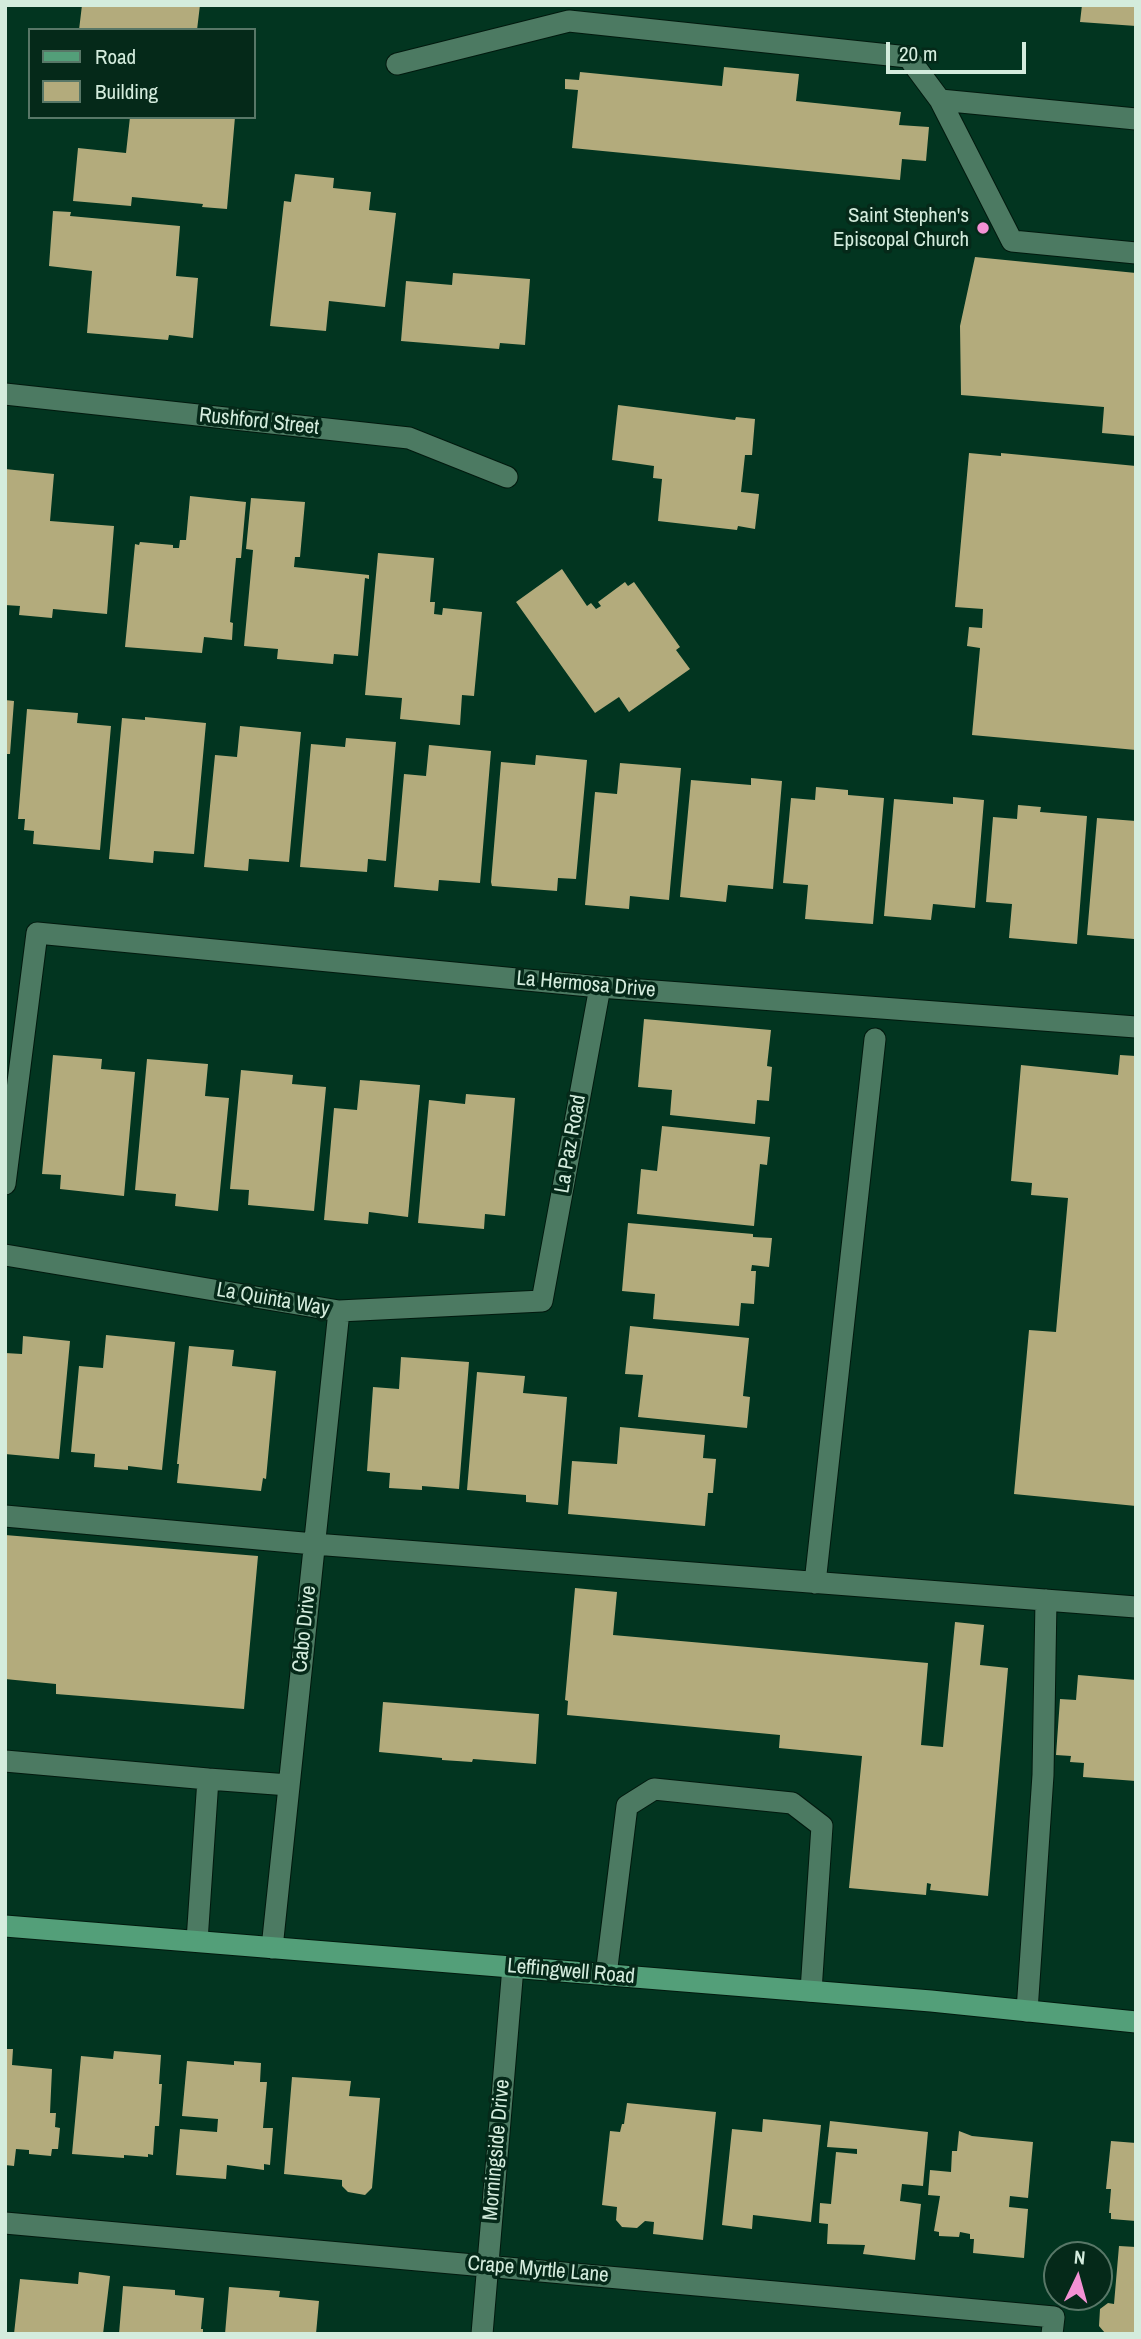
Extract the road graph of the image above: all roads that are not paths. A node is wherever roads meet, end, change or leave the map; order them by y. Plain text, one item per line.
1 (397, 64) dead end
2 (940, 100) junction
3 (1136, 119) edge
4 (1136, 253) edge
5 (5, 394) edge
6 (507, 477) dead end
7 (600, 987) junction
8 (1136, 1027) edge
9 (875, 1039) dead end
10 (5, 1184) edge
11 (5, 1255) edge
12 (542, 1301) joint
13 (339, 1311) junction
14 (5, 1516) edge
15 (314, 1544) junction
16 (815, 1583) junction
17 (1046, 1601) junction
18 (1136, 1607) edge
19 (5, 1761) edge
20 (208, 1779) junction
21 (289, 1786) junction
22 (5, 1926) edge
23 (197, 1941) junction
24 (272, 1948) junction
25 (513, 1967) junction
26 (606, 1975) junction
27 (811, 1991) junction
28 (1027, 2011) junction
29 (1136, 2022) edge
30 (5, 2223) edge
31 (487, 2265) junction
32 (482, 2334) edge
33 (1052, 2334) edge

1 - 2 street
2 - 3 street
2 - 4 street
5 - 6 street, Rushford Street
7 - 8 street, La Hermosa Drive
7 - 10 street, La Hermosa Drive
7 - 12 street, La Paz Road
9 - 16 street
11 - 13 street, La Quinta Way
12 - 13 street, La Quinta Way
13 - 15 street, Cabo Drive
14 - 15 street
15 - 16 street
15 - 21 street, Cabo Drive
16 - 17 street
17 - 18 street
17 - 28 street
19 - 20 street
20 - 21 street
20 - 23 street
21 - 24 street, Cabo Drive
22 - 23 main road, Leffingwell Road
23 - 24 main road, Leffingwell Road
24 - 25 main road, Leffingwell Road
25 - 26 main road, Leffingwell Road
25 - 31 street, Morningside Drive
26 - 27 main road, Leffingwell Road
26 - 27 street
27 - 28 main road, Leffingwell Road
28 - 29 main road, Leffingwell Road
30 - 31 street, Crape Myrtle Lane
31 - 32 street, Morningside Drive
31 - 33 street, Crape Myrtle Lane

